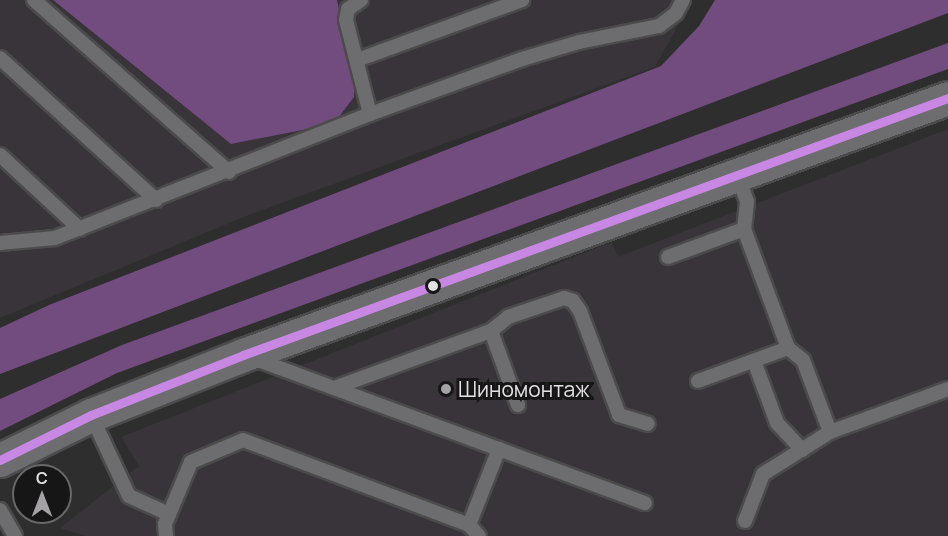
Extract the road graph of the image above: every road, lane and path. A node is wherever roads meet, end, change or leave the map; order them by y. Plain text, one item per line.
1 (34, 0) edge
2 (361, 0) edge
3 (522, 0) edge
4 (683, 0) edge
5 (0, 58) edge
6 (357, 60) junction
7 (948, 98) edge
8 (370, 114) junction
9 (0, 155) edge
10 (229, 172) junction
11 (737, 174) junction
12 (156, 200) junction
13 (80, 229) junction
14 (744, 229) junction
15 (2, 242) edge
16 (668, 257) dead end
17 (491, 330) junction
18 (788, 348) junction
19 (243, 355) junction
20 (754, 361) junction
21 (698, 381) dead end
22 (334, 388) junction
23 (948, 389) edge
24 (518, 405) dead end
25 (91, 415) junction
26 (648, 424) dead end
27 (830, 432) junction
28 (499, 449) junction
29 (802, 450) junction
30 (0, 460) edge
31 (645, 502) dead end
32 (0, 510) edge
33 (169, 514) junction
34 (745, 521) dead end
35 (469, 525) junction
36 (15, 536) edge
37 (166, 536) edge
38 (479, 536) edge

1 - 10 lane
2 - 6 lane
3 - 6 lane
4 - 8 lane
5 - 12 lane
6 - 8 lane
7 - 11 main road
8 - 10 lane
9 - 13 lane
10 - 12 lane
11 - 14 lane
11 - 19 main road
12 - 13 lane
13 - 15 lane
14 - 16 lane
14 - 18 lane
17 - 22 lane
17 - 24 lane
17 - 26 lane
18 - 20 lane
18 - 27 lane
19 - 22 lane
19 - 25 main road
20 - 21 lane
20 - 29 lane
22 - 28 lane
23 - 27 lane
25 - 30 main road
25 - 33 lane
27 - 29 lane
28 - 31 lane
28 - 35 lane
29 - 34 lane
32 - 36 lane
33 - 35 lane
33 - 37 lane
35 - 38 lane

